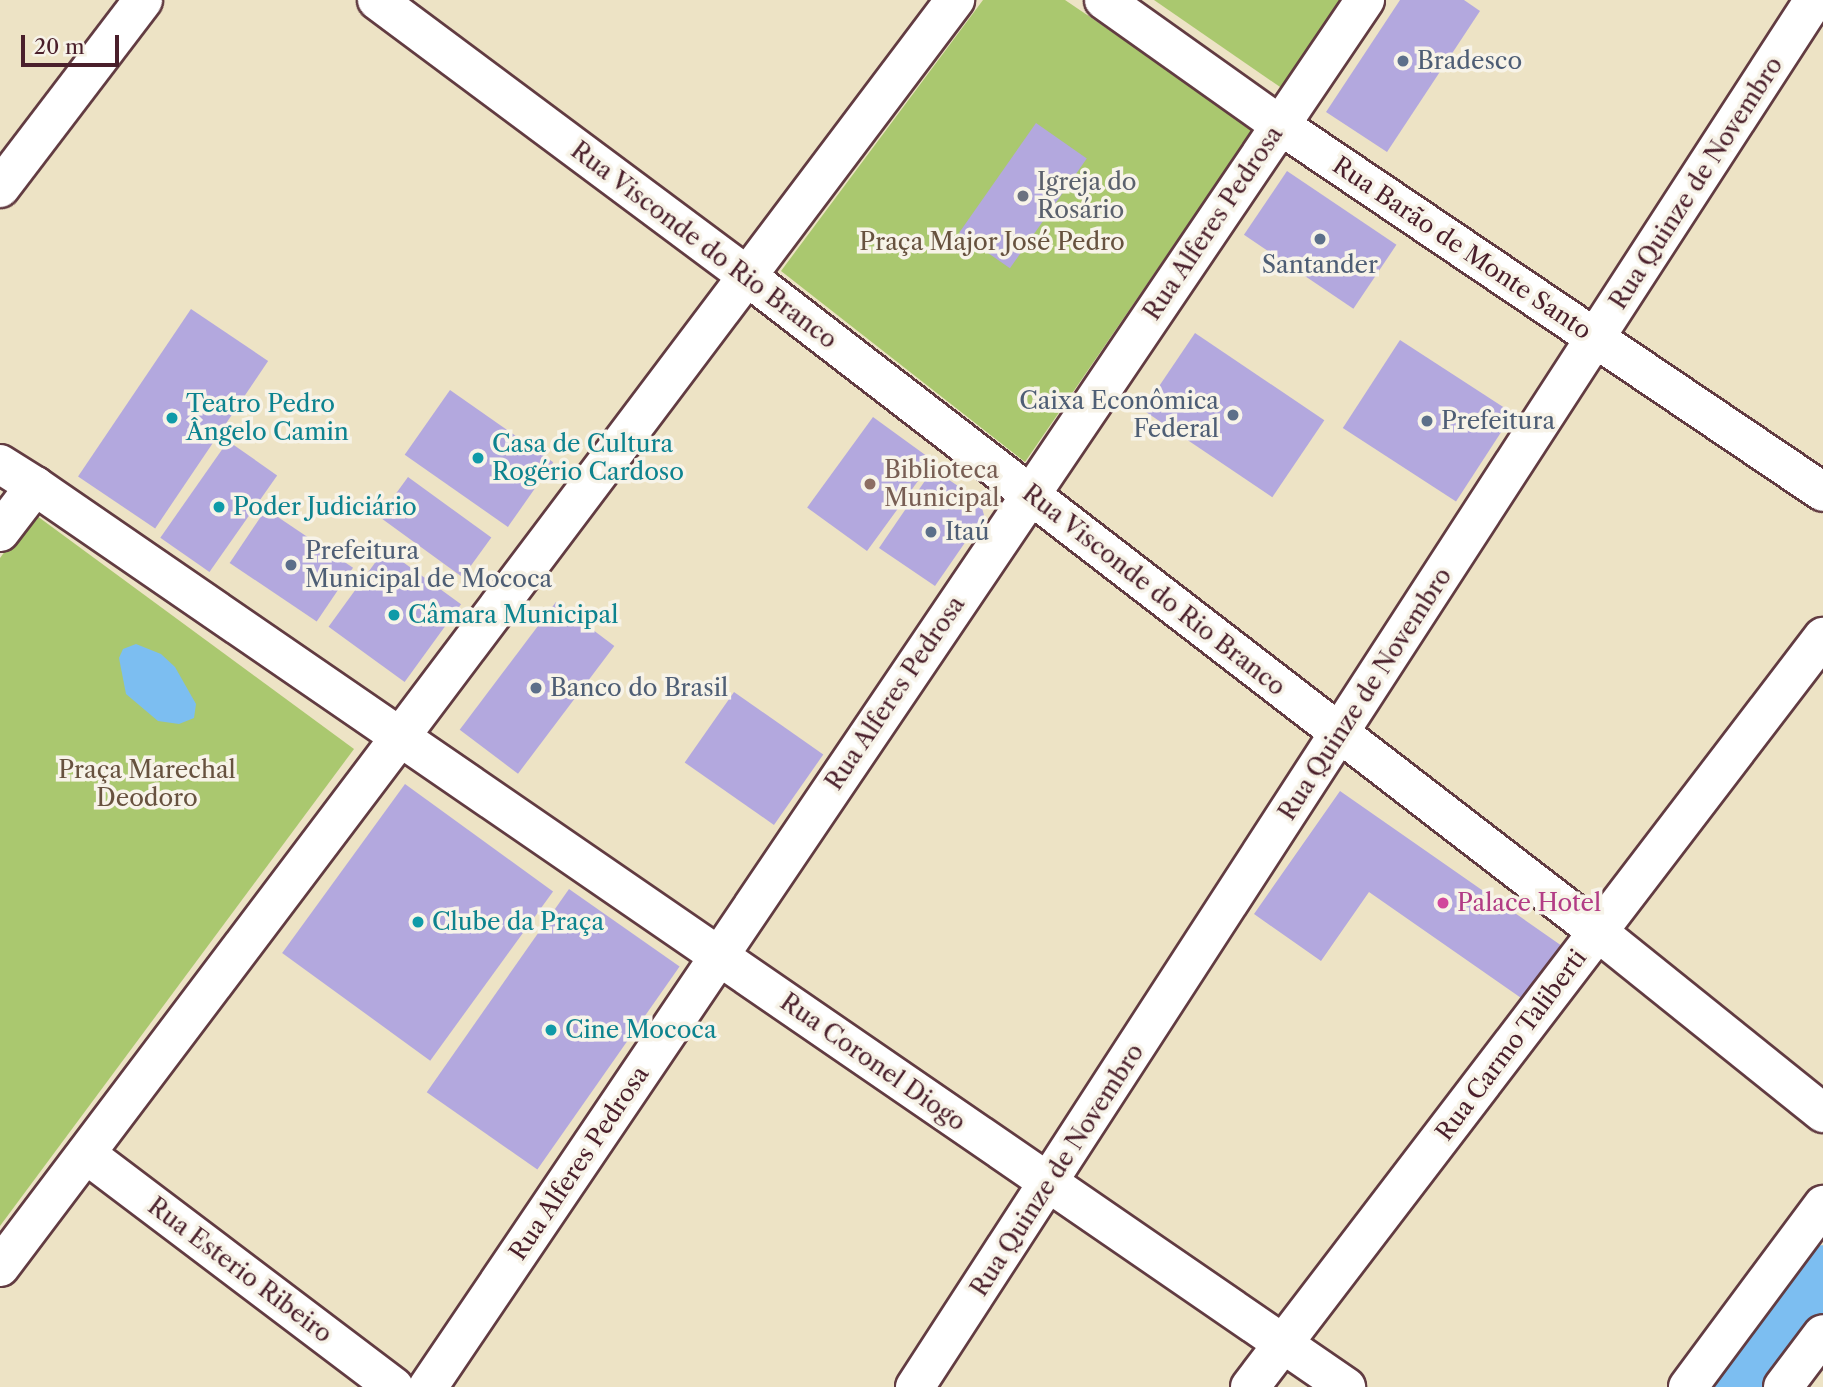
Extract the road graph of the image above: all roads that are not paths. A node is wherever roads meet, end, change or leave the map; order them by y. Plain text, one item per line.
1 (142, 0) edge
2 (377, 0) edge
3 (954, 0) edge
4 (1104, 0) edge
5 (1365, 0) edge
6 (1814, 0) edge
7 (1280, 125) junction
8 (0, 188) edge
9 (748, 277) junction
10 (1595, 338) junction
11 (0, 464) edge
12 (35, 486) junction
13 (1823, 492) edge
14 (1029, 494) junction
15 (0, 532) edge
16 (1823, 637) edge
17 (1340, 733) junction
18 (400, 737) junction
19 (1598, 932) junction
20 (719, 955) junction
21 (1823, 1113) edge
22 (86, 1154) junction
23 (1049, 1183) junction
24 (1823, 1205) edge
25 (0, 1267) edge
26 (1823, 1334) edge
27 (1283, 1344) junction
28 (394, 1387) edge
29 (428, 1387) edge
30 (915, 1387) edge
31 (1250, 1387) edge
32 (1346, 1387) edge
33 (1688, 1387) edge
34 (1783, 1387) edge

1 - 8 street
2 - 9 street, Rua Visconde do Rio Branco
3 - 9 street
4 - 7 street, Rua Barão de Monte Santo
5 - 7 street, Rua Alferes Pedrosa
6 - 10 street, Rua Quinze de Novembro
7 - 10 street, Rua Barão de Monte Santo
7 - 14 street, Rua Alferes Pedrosa
9 - 14 street, Rua Visconde do Rio Branco
9 - 18 street
10 - 13 street, Rua Barão de Monte Santo
10 - 17 street, Rua Quinze de Novembro
11 - 12 street
12 - 15 street
12 - 18 street
14 - 17 street, Rua Visconde do Rio Branco
14 - 20 street, Rua Alferes Pedrosa
16 - 19 street, Rua Carmo Taliberti
17 - 19 street, Rua Visconde do Rio Branco
17 - 23 street, Rua Quinze de Novembro
18 - 20 street, Rua Coronel Diogo
18 - 22 street
19 - 21 street, Rua Visconde do Rio Branco
19 - 27 street, Rua Carmo Taliberti
20 - 23 street, Rua Coronel Diogo
20 - 29 street, Rua Alferes Pedrosa
22 - 25 street
22 - 28 street, Rua Esterio Ribeiro
23 - 27 street, Rua Coronel Diogo
23 - 30 street, Rua Quinze de Novembro
24 - 33 street
26 - 34 street
27 - 31 street, Rua Carmo Taliberti
27 - 32 street, Rua Coronel Diogo

